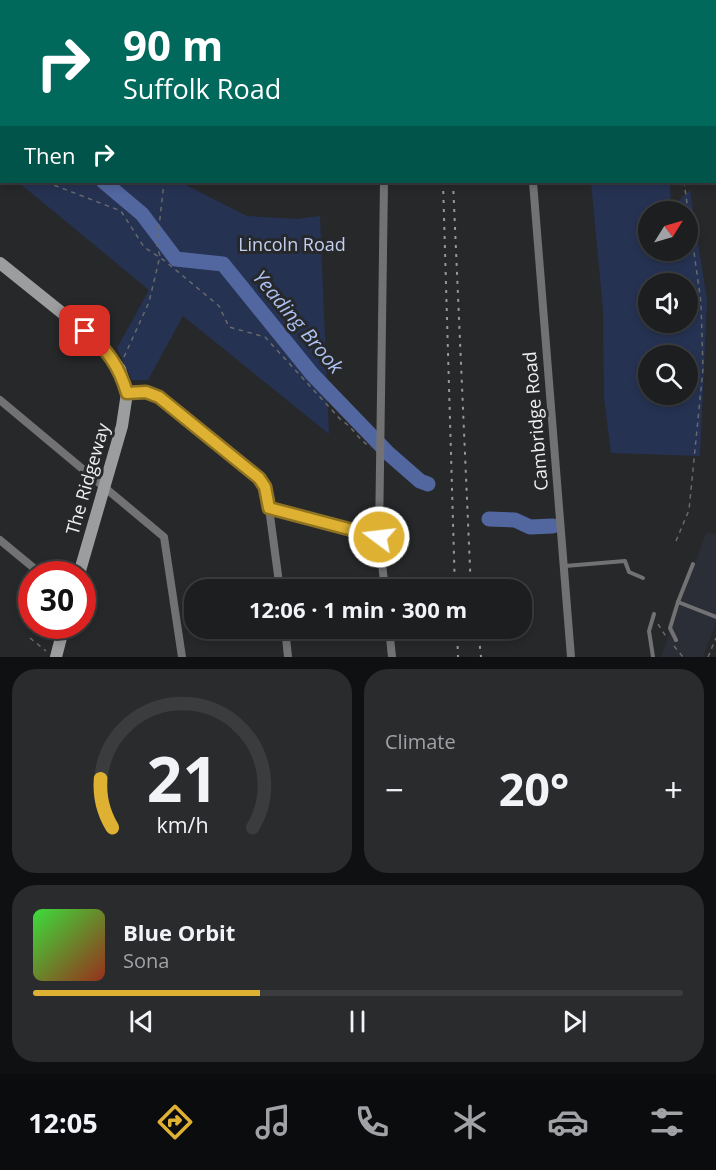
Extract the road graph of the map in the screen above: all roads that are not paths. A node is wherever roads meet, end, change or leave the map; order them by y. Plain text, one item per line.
1 (384, 183) edge
2 (533, 183) edge
3 (0, 263) edge
4 (127, 393) junction
5 (0, 400) edge
6 (104, 488) junction
7 (269, 508) junction
8 (379, 537) junction
9 (0, 540) edge
10 (25, 561) edge
11 (83, 561) edge
12 (693, 564) dead end
13 (565, 567) junction
14 (643, 578) dead end
15 (279, 579) edge
16 (384, 579) edge
17 (678, 602) junction
18 (654, 614) dead end
19 (716, 617) edge
20 (58, 639) edge
21 (286, 639) edge
22 (390, 639) edge
23 (676, 639) dead end
24 (51, 654) edge
25 (182, 657) edge
26 (288, 657) edge
27 (392, 657) edge
28 (571, 657) edge
29 (653, 657) edge

1 - 8 street
2 - 13 street, Cambridge Road
3 - 4 street
4 - 6 street, The Ridgeway
4 - 7 street
5 - 6 street
6 - 11 street, The Ridgeway
6 - 25 street
7 - 8 street
7 - 15 street
8 - 16 street
9 - 10 street
12 - 17 lane
13 - 14 lane
13 - 28 street, Cambridge Road
17 - 19 lane
17 - 23 lane
18 - 29 lane
20 - 24 street
21 - 26 street
22 - 27 street

